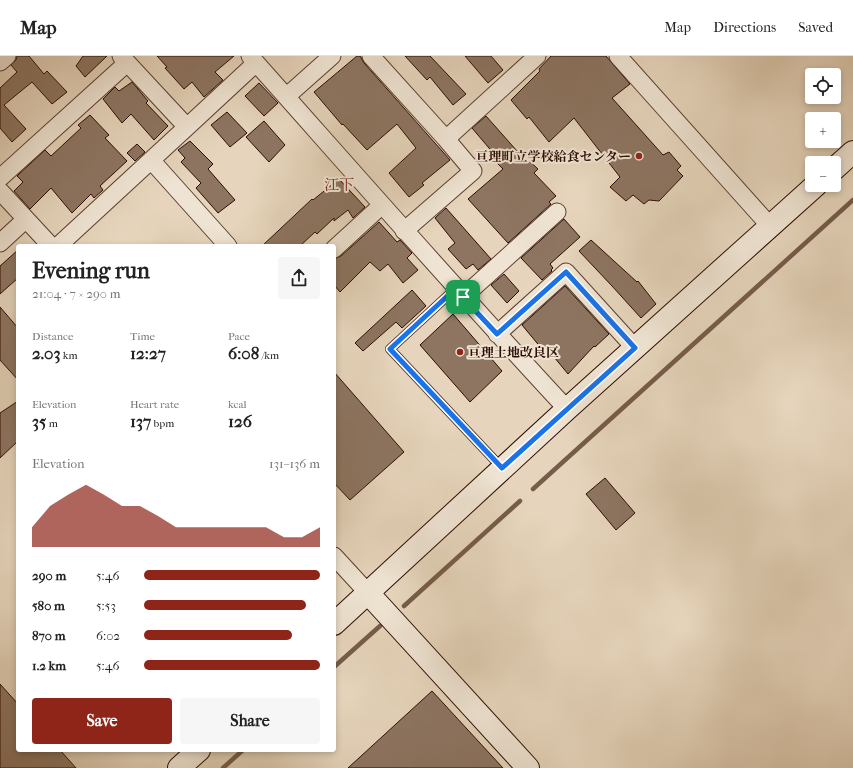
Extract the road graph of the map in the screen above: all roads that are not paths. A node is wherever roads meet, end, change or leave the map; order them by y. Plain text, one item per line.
1 (7, 56) edge
2 (332, 56) edge
3 (371, 56) edge
4 (537, 56) edge
5 (618, 56) edge
6 (124, 59) edge
7 (253, 60) edge
8 (0, 62) edge
9 (287, 96) junction
10 (187, 127) junction
11 (446, 139) junction
12 (853, 152) edge
13 (151, 160) junction
14 (841, 163) edge
15 (0, 178) edge
16 (0, 191) edge
17 (808, 192) edge
18 (382, 205) junction
19 (558, 212) dead end
20 (26, 219) junction
21 (770, 226) junction
22 (404, 231) junction
23 (0, 243) edge
24 (49, 244) edge
25 (60, 244) edge
26 (226, 244) edge
27 (336, 246) edge
28 (459, 293) junction
29 (497, 334) junction
30 (635, 348) junction
31 (567, 409) junction
32 (502, 468) junction
33 (336, 558) edge
34 (368, 593) junction
35 (336, 622) edge
36 (197, 752) edge
37 (179, 768) edge
38 (528, 768) edge

1 - 8 street
2 - 9 street
3 - 11 street
4 - 11 street
5 - 21 street
6 - 10 street
6 - 15 street
7 - 9 street
7 - 10 street
9 - 18 street
10 - 13 street
11 - 22 street
12 - 14 street
13 - 25 street
13 - 26 street
16 - 20 street
17 - 21 street
18 - 22 street
18 - 27 street
19 - 28 street
20 - 23 street
20 - 24 street
21 - 30 street
22 - 28 street
28 - 29 street
28 - 32 lane
29 - 30 street
29 - 31 street
30 - 31 street
31 - 32 street
32 - 34 street
33 - 34 street
34 - 35 street
34 - 38 street
36 - 37 street

